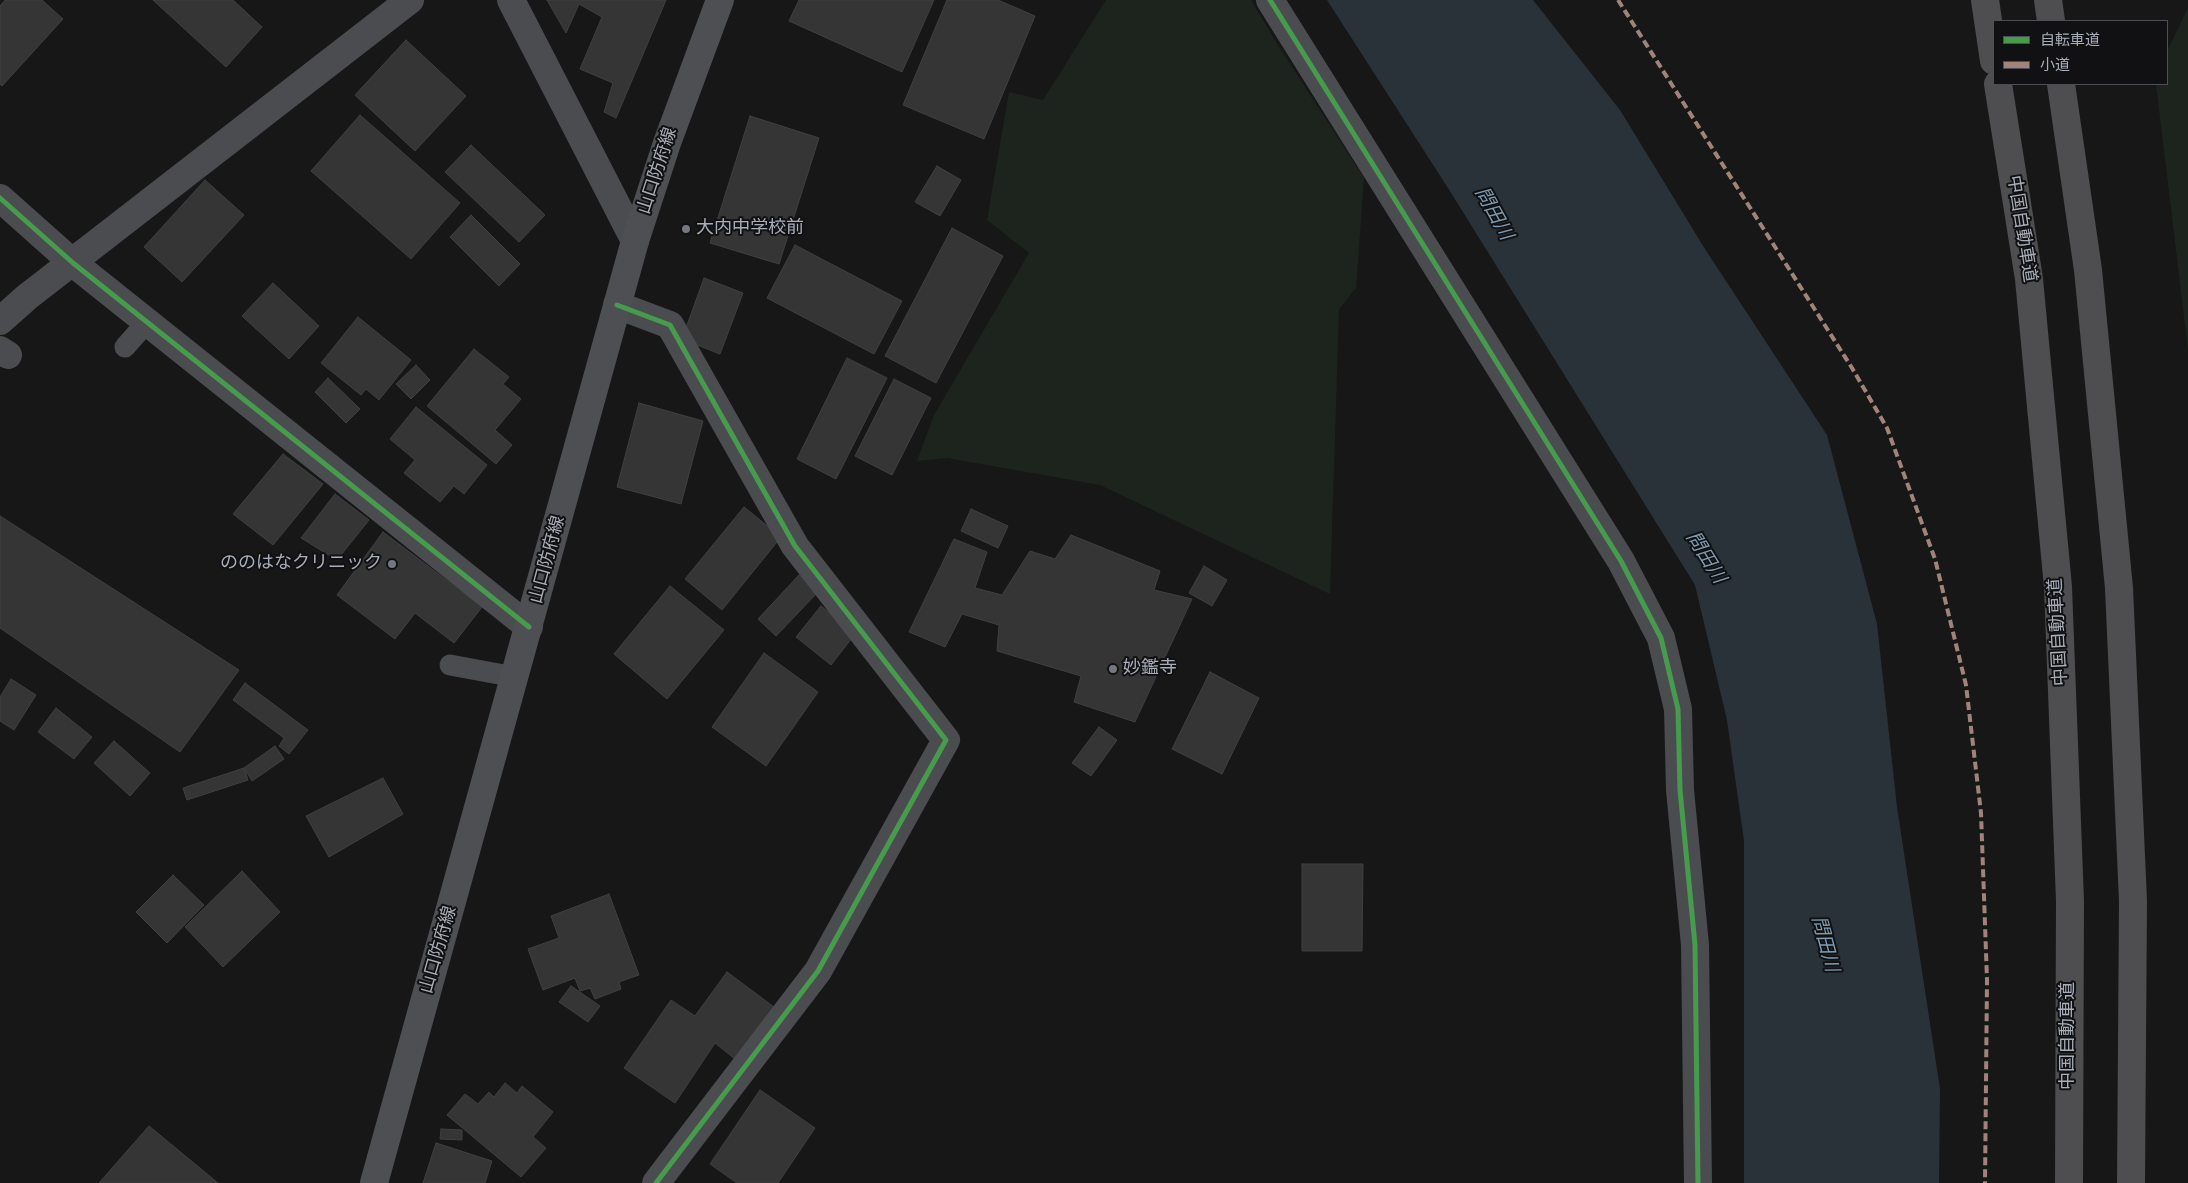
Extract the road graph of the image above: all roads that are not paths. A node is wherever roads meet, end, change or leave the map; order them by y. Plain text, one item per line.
1 (410, 0) edge
2 (511, 0) edge
3 (720, 0) edge
4 (1270, 0) edge
5 (1985, 0) edge
6 (2048, 0) edge
7 (2051, 20) edge
8 (1993, 54) edge
9 (1998, 85) edge
10 (2061, 85) edge
11 (0, 198) edge
12 (636, 241) junction
13 (73, 263) junction
14 (617, 305) junction
15 (0, 321) edge
16 (147, 322) junction
17 (125, 347) dead end
18 (529, 627) junction
19 (450, 665) dead end
20 (515, 677) junction
21 (374, 1183) edge
22 (656, 1183) edge
23 (1698, 1183) edge
24 (2069, 1183) edge
25 (2131, 1183) edge

1 - 13 street
2 - 12 street
3 - 12 main road, 山口防府線
4 - 23 street
5 - 8 highway
6 - 7 highway
9 - 24 highway, 中国自動車道
10 - 25 highway
11 - 13 street
12 - 14 main road, 山口防府線
13 - 15 street
13 - 16 street
14 - 18 main road, 山口防府線
14 - 22 street
16 - 17 lane
16 - 18 street
18 - 20 main road, 山口防府線
19 - 20 lane
20 - 21 main road, 山口防府線

